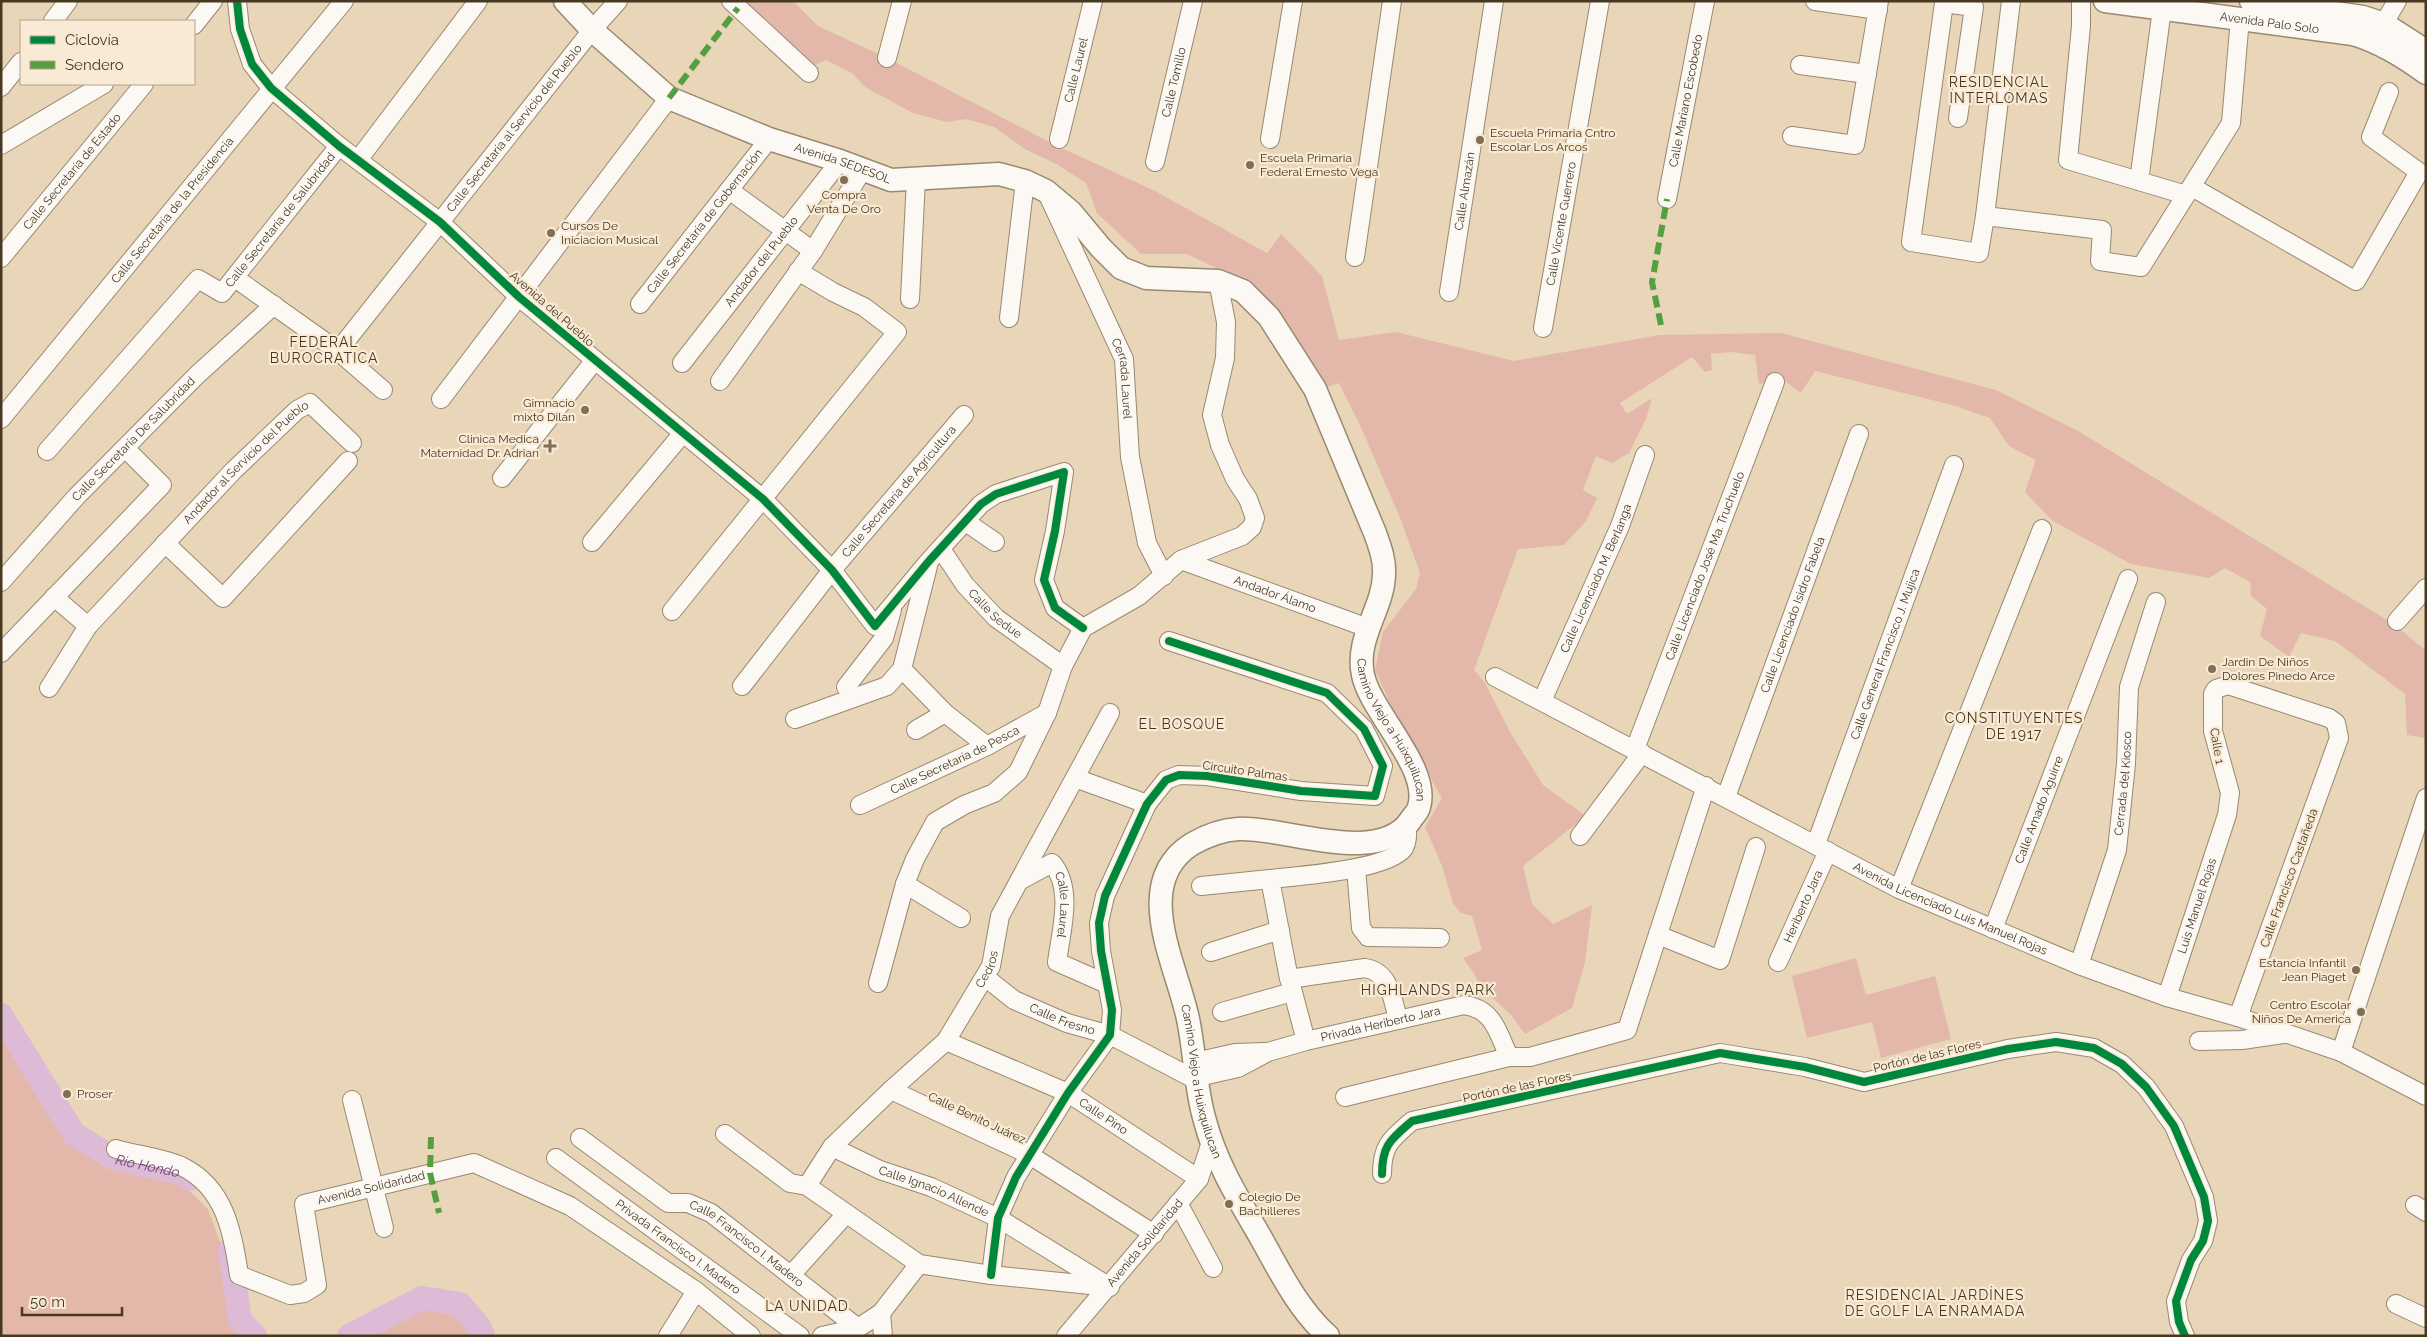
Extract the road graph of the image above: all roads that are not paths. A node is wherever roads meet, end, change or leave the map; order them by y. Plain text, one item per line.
1 (68, 1) edge
2 (213, 1) edge
3 (237, 1) edge
4 (344, 1) edge
5 (478, 1) edge
6 (564, 1) edge
7 (618, 1) edge
8 (731, 1) edge
9 (902, 1) edge
10 (1092, 1) edge
11 (1193, 1) edge
12 (1293, 1) edge
13 (1392, 1) edge
14 (1494, 1) edge
15 (1600, 1) edge
16 (1705, 1) edge
17 (1815, 1) edge
18 (2011, 1) edge
19 (2081, 1) edge
20 (2105, 1) edge
21 (2397, 1) edge
22 (1956, 3) edge
23 (1878, 6) edge
24 (2162, 9) junction
25 (2246, 10) edge
26 (54, 20) edge
27 (195, 23) edge
28 (592, 30) junction
29 (2379, 32) junction
30 (2426, 51) edge
31 (887, 58) dead end
32 (20, 63) edge
33 (1800, 65) dead end
34 (809, 73) dead end
35 (2426, 73) edge
36 (1867, 74) junction
37 (102, 85) edge
38 (143, 85) edge
39 (1, 87) edge
40 (271, 88) junction
41 (2389, 92) dead end
42 (669, 98) junction
43 (1958, 118) dead end
44 (1792, 136) dead end
45 (769, 139) junction
46 (1059, 139) dead end
47 (1270, 139) dead end
48 (1, 145) edge
49 (338, 146) junction
50 (358, 160) junction
51 (840, 161) junction
52 (1155, 162) dead end
53 (863, 170) junction
54 (916, 179) junction
55 (1025, 181) junction
56 (2139, 182) junction
57 (729, 190) junction
58 (1046, 191) junction
59 (2189, 191) junction
60 (1667, 199) dead end
61 (1985, 216) junction
62 (440, 222) junction
63 (787, 230) junction
64 (813, 251) junction
65 (1355, 256) dead end
66 (1, 258) edge
67 (798, 271) junction
68 (235, 278) junction
69 (1218, 281) junction
70 (1449, 292) dead end
71 (519, 297) junction
72 (910, 298) dead end
73 (640, 304) dead end
74 (274, 305) junction
75 (1009, 318) dead end
76 (1543, 328) dead end
77 (338, 351) junction
78 (595, 360) junction
79 (682, 363) dead end
80 (720, 380) dead end
81 (1775, 382) dead end
82 (383, 390) dead end
83 (441, 399) dead end
84 (964, 415) dead end
85 (1, 419) edge
86 (683, 433) junction
87 (1859, 434) dead end
88 (352, 443) dead end
89 (125, 448) junction
90 (47, 451) dead end
91 (1645, 455) dead end
92 (348, 461) dead end
93 (1954, 465) dead end
94 (502, 478) dead end
95 (763, 499) junction
96 (966, 522) junction
97 (2042, 529) dead end
98 (592, 542) dead end
99 (995, 542) dead end
100 (165, 543) junction
101 (935, 555) junction
102 (1181, 560) junction
103 (832, 570) junction
104 (1164, 576) junction
105 (2128, 579) dead end
106 (1, 582) edge
107 (2426, 588) edge
108 (54, 597) junction
109 (2156, 602) dead end
110 (893, 605) junction
111 (672, 611) dead end
112 (2397, 621) dead end
113 (88, 626) junction
114 (1083, 628) junction
115 (1368, 628) junction
116 (1169, 641) dead end
117 (1, 653) edge
118 (1063, 666) junction
119 (902, 669) junction
120 (1495, 676) dead end
121 (742, 686) dead end
122 (846, 687) dead end
123 (49, 688) dead end
124 (1542, 701) junction
125 (945, 713) junction
126 (1047, 713) junction
127 (1110, 713) dead end
128 (795, 719) dead end
129 (916, 730) dead end
130 (2339, 738) joint
131 (987, 746) junction
132 (1638, 751) junction
133 (1075, 778) junction
134 (1706, 786) junction
135 (1726, 796) junction
136 (2426, 798) edge
137 (1147, 804) junction
138 (860, 805) dead end
139 (2227, 815) joint
140 (1407, 825) junction
141 (1580, 836) dead end
142 (1756, 847) dead end
143 (1822, 847) junction
144 (1356, 868) junction
145 (1270, 879) junction
146 (1019, 881) junction
147 (905, 884) junction
148 (1201, 886) dead end
149 (1899, 889) junction
150 (961, 918) dead end
151 (1993, 929) junction
152 (1280, 930) junction
153 (1658, 935) junction
154 (1440, 938) dead end
155 (1211, 952) dead end
156 (1778, 962) dead end
157 (2079, 965) junction
158 (985, 977) junction
159 (878, 983) dead end
160 (1107, 984) junction
161 (1290, 985) junction
162 (2167, 997) junction
163 (1222, 1012) dead end
164 (2238, 1017) junction
165 (1398, 1019) junction
166 (2289, 1034) junction
167 (1110, 1035) junction
168 (946, 1041) junction
169 (1306, 1041) junction
170 (2199, 1041) dead end
171 (2341, 1052) junction
172 (1509, 1057) junction
173 (1197, 1073) junction
174 (891, 1090) junction
175 (1068, 1094) junction
176 (2425, 1094) edge
177 (1344, 1097) dead end
178 (352, 1100) dead end
179 (725, 1134) dead end
180 (580, 1138) dead end
181 (1211, 1142) junction
182 (832, 1147) junction
183 (116, 1149) dead end
184 (1028, 1154) junction
185 (556, 1158) dead end
186 (1382, 1174) dead end
187 (1199, 1179) junction
188 (807, 1186) junction
189 (374, 1187) junction
190 (1178, 1203) junction
191 (846, 1214) junction
192 (998, 1218) junction
193 (384, 1228) dead end
194 (1154, 1234) junction
195 (919, 1264) junction
196 (1213, 1268) dead end
197 (791, 1275) junction
198 (991, 1275) junction
199 (1110, 1287) junction
200 (696, 1291) junction
201 (2396, 1304) dead end
202 (881, 1313) junction
203 (2426, 1318) edge
204 (858, 1328) junction
205 (668, 1336) edge
206 (751, 1336) edge
207 (800, 1336) edge
208 (822, 1336) edge
209 (883, 1336) edge
210 (1066, 1336) edge
211 (1328, 1336) edge
212 (2185, 1336) edge

1 - 26 street
2 - 27 street
3 - 40 street, Avenida del Pueblo
4 - 40 street, Calle Secretaría de la Presidencia
5 - 50 street
6 - 28 main road, Avenida SEDESOL
7 - 28 street, Calle Secretaría al Servicio del Pueblo
8 - 34 street
9 - 31 street
10 - 46 street, Calle Laurel
11 - 52 street, Calle Tomillo
12 - 47 street
13 - 65 street
14 - 70 street, Calle Almazán
15 - 76 street, Calle Vicente Guerrero
16 - 60 street, Calle Mariano Escobedo
17 - 23 street
18 - 61 street
19 - 56 street
20 - 24 main road, Avenida Palo Solo
21 - 29 street
22 - 43 street
22 - 61 street
23 - 36 street
24 - 25 main road, Avenida Palo Solo
24 - 56 street
25 - 29 main road, Avenida Palo Solo
25 - 59 street
28 - 42 main road, Avenida SEDESOL
28 - 62 street, Calle Secretaría al Servicio del Pueblo
29 - 30 main road, Avenida Palo Solo
29 - 35 main road, Avenida Palo Solo
32 - 39 street
33 - 36 street
36 - 44 street
37 - 48 street
38 - 66 street, Calle Secretaría de Estado
40 - 49 street, Avenida del Pueblo
40 - 85 street, Calle Secretaría de la Presidencia
41 - 59 street
42 - 45 main road, Avenida SEDESOL
42 - 71 street
45 - 51 main road, Avenida SEDESOL
45 - 57 street, Calle Secretaría de Gobernación
49 - 50 street, Avenida del Pueblo
49 - 68 street, Calle Secretaría de Salubridad
50 - 62 street, Avenida del Pueblo
51 - 53 main road, Avenida SEDESOL
51 - 63 street, Andador del Pueblo
53 - 54 main road, Avenida SEDESOL
53 - 64 street
54 - 55 main road, Avenida SEDESOL
54 - 72 street
55 - 58 main road, Avenida SEDESOL
55 - 75 street
56 - 59 street
57 - 63 street
57 - 73 street, Calle Secretaría de Gobernación
58 - 69 main road, Avenida SEDESOL
58 - 104 street, Cerrada Laurel
59 - 61 street
62 - 71 street, Avenida del Pueblo
62 - 77 street, Calle Secretaría al Servicio del Pueblo
63 - 64 street
63 - 79 street, Andador del Pueblo
64 - 67 street
67 - 80 street
67 - 95 street
68 - 74 street
68 - 90 street, Calle Secretaría de Salubridad
69 - 102 street
69 - 115 main road, Camino Viejo a Huixquilucan
71 - 78 street, Avenida del Pueblo
71 - 83 street
74 - 77 street
74 - 89 street, Calle Secretaría De Salubridad
77 - 82 street
78 - 86 street, Avenida del Pueblo
78 - 94 street
81 - 132 street, Calle Licenciado José Ma. Truchuelo
84 - 103 street, Calle Secretaría de Agricultura
86 - 95 street, Avenida del Pueblo
86 - 98 street
87 - 135 street, Calle Licenciado Isidro Fabela
88 - 100 street, Andador al Servicio del Pueblo
89 - 106 street, Calle Secretaría De Salubridad
89 - 108 street
91 - 124 street, Calle Licenciado M. Berlanga
92 - 100 street
93 - 143 street, Calle General Francisco J. Mujica
95 - 103 street, Avenida del Pueblo
95 - 111 street
96 - 99 street
96 - 101 street
96 - 114 street
97 - 149 street
100 - 113 street, Andador al Servicio del Pueblo
101 - 110 street
101 - 118 street, Calle Sedue
101 - 119 street
102 - 104 street
102 - 115 street, Andador Álamo
103 - 110 street, Avenida del Pueblo
103 - 121 street, Calle Secretaría de Agricultura
104 - 114 street
105 - 151 street, Calle Amado Aguirre
107 - 112 street
108 - 113 street
108 - 117 street
109 - 157 street, Cerrada del Kiosco
110 - 122 street
113 - 123 street, Andador al Servicio del Pueblo
114 - 118 street
115 - 140 main road, Camino Viejo a Huixquilucan
116 - 137 street, Circuito Palmas
118 - 126 street
119 - 125 street
119 - 128 street
120 - 124 street, Avenida Licenciado Luis Manuel Rojas
124 - 132 street, Avenida Licenciado Luis Manuel Rojas
125 - 129 street
125 - 131 street
126 - 131 street, Calle Secretaría de Pesca
126 - 147 street
127 - 133 street, Cedros
130 - 139 street, Calle 1
130 - 164 street, Calle Francisco Castañeda
131 - 138 street, Calle Secretaría de Pesca
132 - 134 street, Avenida Licenciado Luis Manuel Rojas
132 - 141 street, Calle Licenciado José Ma. Truchuelo
133 - 137 street
133 - 146 street, Cedros
134 - 135 street, Avenida Licenciado Luis Manuel Rojas
134 - 153 street
135 - 143 street, Avenida Licenciado Luis Manuel Rojas
136 - 171 street
137 - 160 street, Circuito Palmas
139 - 162 street, Luis Manuel Rojas
140 - 144 street
140 - 173 main road, Camino Viejo a Huixquilucan
142 - 153 street
143 - 149 street, Avenida Licenciado Luis Manuel Rojas
143 - 156 street, Heriberto Jara
144 - 145 street
144 - 154 street
145 - 148 street
145 - 152 street
146 - 158 street, Cedros
146 - 160 street, Calle Laurel
147 - 150 street
147 - 159 street
149 - 151 street, Avenida Licenciado Luis Manuel Rojas
151 - 157 street, Avenida Licenciado Luis Manuel Rojas
152 - 155 street
152 - 161 street
153 - 172 street
157 - 162 street, Avenida Licenciado Luis Manuel Rojas
158 - 167 street, Calle Fresno
158 - 168 street, Cedros
160 - 167 street, Circuito Palmas
161 - 163 street
161 - 165 street
161 - 169 street
162 - 164 street, Avenida Licenciado Luis Manuel Rojas
164 - 166 street, Avenida Licenciado Luis Manuel Rojas
165 - 169 street, Privada Heriberto Jara
165 - 172 street, Privada Heriberto Jara
166 - 170 street
166 - 171 street, Avenida Licenciado Luis Manuel Rojas
167 - 173 street, Calle Fresno
167 - 175 street
168 - 174 street, Cedros
168 - 175 street, Calle Pino
169 - 173 street, Privada Heriberto Jara
171 - 176 street, Avenida Licenciado Luis Manuel Rojas
172 - 177 street
173 - 181 main road, Camino Viejo a Huixquilucan
174 - 182 street, Cedros
174 - 184 street, Calle Benito Juárez
175 - 184 street
175 - 187 street, Calle Pino
178 - 189 street
179 - 188 street
180 - 197 street, Calle Francisco I. Madero
181 - 187 street, Avenida Solidaridad
181 - 211 main road, Camino Viejo a Huixquilucan
182 - 188 street, Cedros
182 - 192 street, Calle Ignacio Allende
183 - 189 street, Avenida Solidaridad
184 - 192 street
184 - 194 street, Calle Benito Juárez
185 - 207 street, Privada Francisco I. Madero
186 - 212 street, Portón de las Flores
187 - 190 street, Avenida Solidaridad
188 - 191 street
189 - 193 street
189 - 200 street, Avenida Solidaridad
190 - 194 street, Avenida Solidaridad
190 - 196 street
191 - 195 street
191 - 197 street
192 - 198 street
192 - 199 street, Calle Ignacio Allende
194 - 199 street, Avenida Solidaridad
195 - 198 street
195 - 202 street
197 - 204 street, Calle Francisco I. Madero
198 - 199 street
199 - 210 street, Avenida Solidaridad
200 - 205 street
200 - 206 street, Avenida Solidaridad
201 - 203 street
202 - 204 street
202 - 209 street
204 - 208 street

